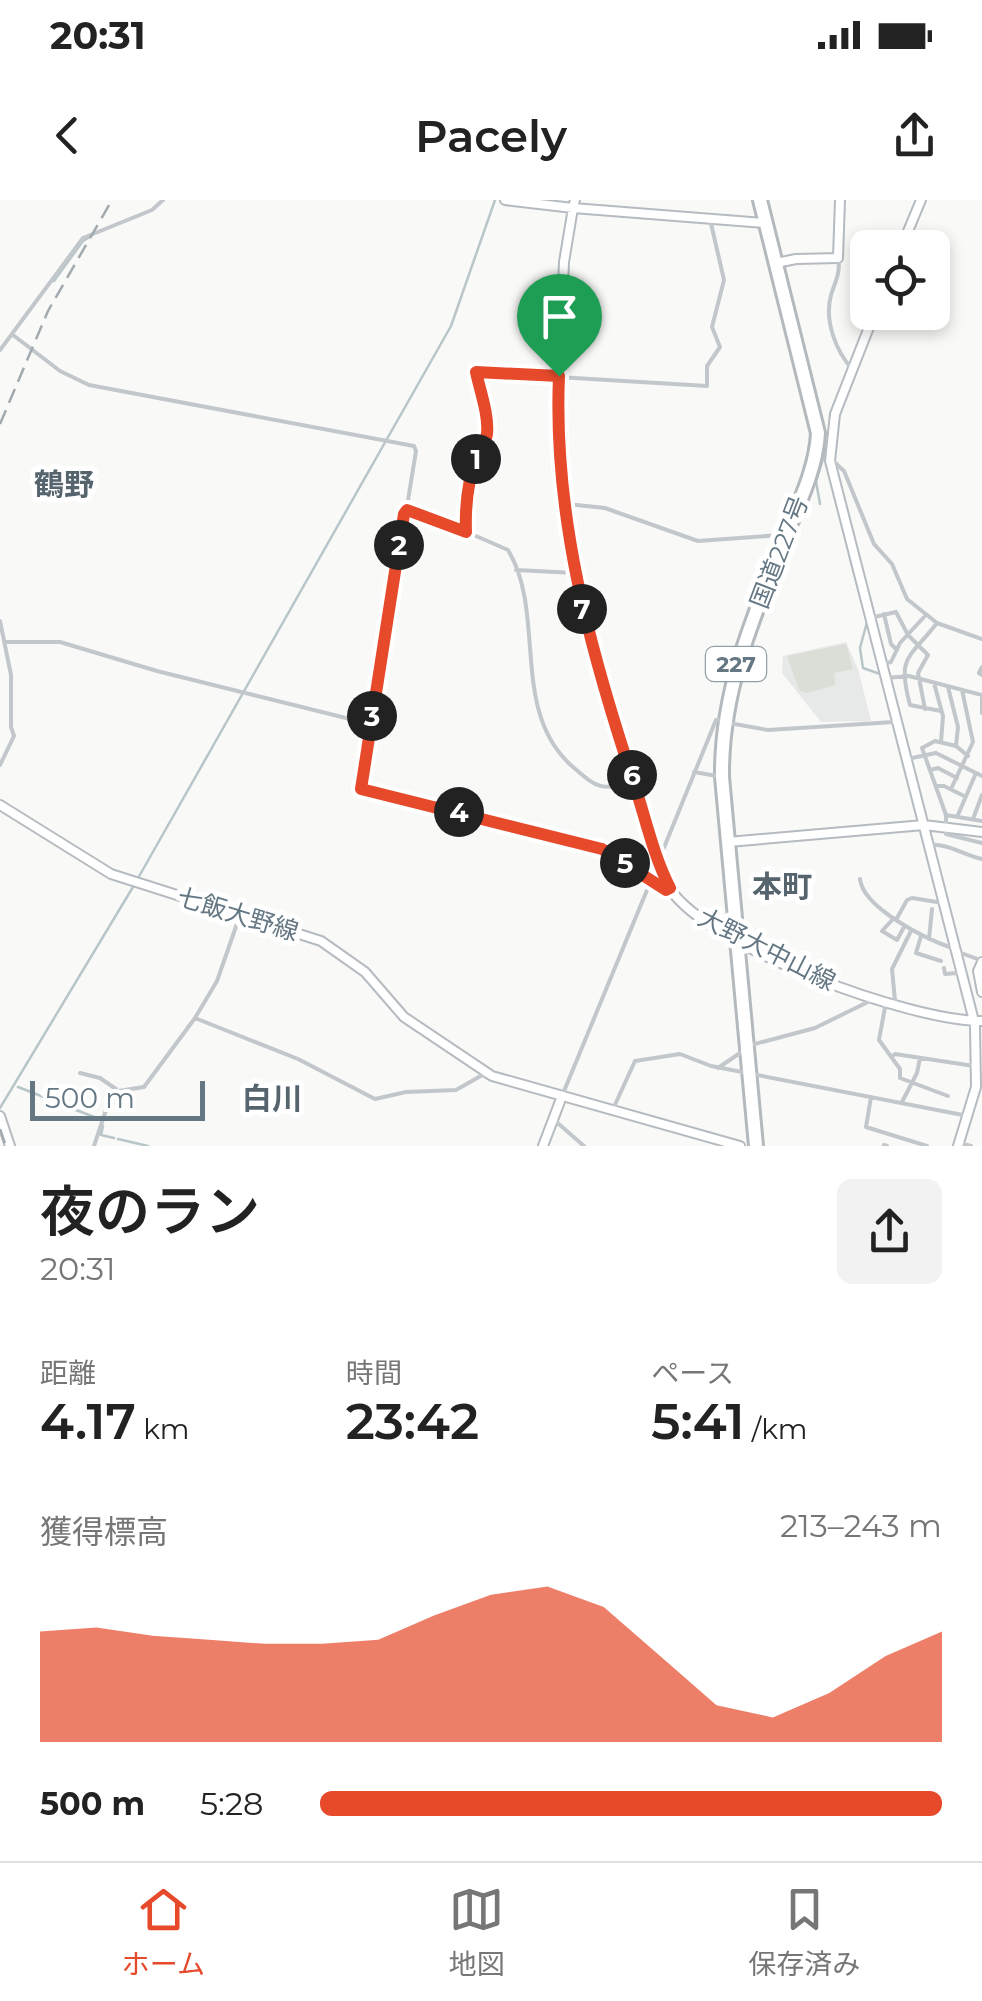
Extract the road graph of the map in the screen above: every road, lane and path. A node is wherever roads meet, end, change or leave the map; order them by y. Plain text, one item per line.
1 (162, 200) edge
2 (505, 200) edge
3 (762, 200) edge
4 (840, 200) edge
5 (921, 200) edge
6 (574, 204) edge
7 (710, 219) junction
8 (768, 223) junction
9 (908, 230) edge
10 (838, 258) junction
11 (778, 262) junction
12 (868, 330) edge
13 (13, 335) junction
14 (0, 350) edge
15 (852, 370) junction
16 (559, 376) junction
17 (824, 426) junction
18 (830, 458) junction
19 (567, 504) junction
20 (407, 510) junction
21 (466, 532) junction
22 (787, 537) junction
23 (516, 570) junction
24 (575, 573) junction
25 (884, 614) junction
26 (925, 616) junction
27 (870, 618) junction
28 (0, 622) edge
29 (937, 622) junction
30 (908, 635) junction
31 (982, 639) edge
32 (6, 642) junction
33 (918, 645) junction
34 (897, 650) junction
35 (882, 664) junction
36 (982, 668) edge
37 (902, 675) junction
38 (982, 675) edge
39 (886, 678) junction
40 (918, 679) junction
41 (934, 683) junction
42 (948, 687) junction
43 (962, 690) junction
44 (982, 695) edge
45 (926, 709) junction
46 (942, 711) junction
47 (982, 712) edge
48 (726, 722) junction
49 (897, 722) junction
50 (370, 724) junction
51 (941, 742) junction
52 (956, 746) junction
53 (972, 746) junction
54 (924, 754) junction
55 (982, 755) edge
56 (968, 756) junction
57 (906, 759) junction
58 (0, 765) edge
59 (963, 766) junction
60 (930, 770) junction
61 (694, 772) junction
62 (979, 774) edge
63 (724, 778) junction
64 (956, 778) junction
65 (634, 782) junction
66 (936, 786) junction
67 (951, 789) junction
68 (982, 795) edge
69 (964, 796) junction
70 (0, 805) edge
71 (946, 815) junction
72 (957, 817) junction
73 (973, 819) junction
74 (982, 821) edge
75 (924, 825) junction
76 (946, 826) junction
77 (982, 832) edge
78 (730, 842) junction
79 (982, 844) edge
80 (929, 845) junction
81 (982, 857) edge
82 (659, 860) junction
83 (860, 879) dead end
84 (651, 880) junction
85 (670, 888) junction
86 (944, 903) junction
87 (932, 909) dead end
88 (240, 914) junction
89 (895, 919) junction
90 (904, 926) junction
91 (911, 931) junction
92 (922, 936) junction
93 (739, 940) junction
94 (930, 940) junction
95 (956, 950) junction
96 (982, 962) edge
97 (962, 973) junction
98 (982, 992) edge
99 (874, 999) junction
100 (890, 1004) junction
101 (195, 1018) junction
102 (978, 1021) edge
103 (750, 1046) junction
104 (891, 1057) junction
105 (920, 1058) junction
106 (718, 1068) junction
107 (978, 1068) edge
108 (80, 1073) dead end
109 (486, 1073) junction
110 (752, 1075) junction
111 (913, 1083) junction
112 (116, 1089) junction
113 (562, 1096) junction
114 (872, 1096) junction
115 (948, 1096) dead end
116 (902, 1102) junction
117 (613, 1110) junction
118 (0, 1116) edge
119 (968, 1116) junction
120 (553, 1119) junction
121 (888, 1134) junction
122 (912, 1144) edge
123 (958, 1145) edge
124 (10, 1146) edge
125 (94, 1146) edge
126 (542, 1146) edge
127 (584, 1146) edge
128 (740, 1146) edge
129 (758, 1146) edge
130 (885, 1146) edge
131 (927, 1146) edge
132 (970, 1146) edge

1 - 13 street
2 - 6 main road
3 - 8 highway, 国道227号 / 227
4 - 10 main road
5 - 9 main road
6 - 7 main road
6 - 16 main road, 大野大中山線
7 - 8 main road
7 - 16 street
8 - 11 highway, 国道227号 / 227
10 - 11 main road
10 - 15 street
11 - 17 highway, 国道227号 / 227
12 - 15 main road
13 - 14 street
13 - 20 street
15 - 17 main road
16 - 19 main road, 大野大中山線
16 - 21 street
17 - 18 main road
17 - 22 highway, 国道227号 / 227
18 - 26 street
18 - 27 main road
19 - 22 street
19 - 24 main road, 大野大中山線
20 - 21 street
20 - 50 street
21 - 23 street
22 - 48 highway, 国道227号 / 227
23 - 24 street
23 - 65 street
24 - 65 main road, 大野大中山線
25 - 27 street
25 - 30 street
25 - 34 street
26 - 29 street
26 - 30 street
27 - 35 main road
28 - 32 street
29 - 31 street
29 - 33 street
30 - 33 street
30 - 34 street
32 - 50 street
32 - 58 street
33 - 37 street
33 - 40 street
34 - 35 street
35 - 39 main road
36 - 38 street
37 - 39 street
37 - 40 street
37 - 45 street
39 - 49 main road
40 - 41 street
40 - 45 street
41 - 42 street
41 - 46 street
42 - 43 street
42 - 52 street
43 - 44 street
43 - 53 street
44 - 47 street
45 - 46 street
46 - 51 street
48 - 49 street
48 - 61 street
48 - 63 highway, 国道227号 / 227
49 - 57 main road
50 - 84 street
51 - 52 street
51 - 54 street
52 - 56 street
53 - 55 street
53 - 56 street
54 - 57 street
54 - 59 street
54 - 60 street
56 - 59 street
57 - 75 main road
59 - 62 street
59 - 64 street
60 - 64 street
60 - 66 street
61 - 63 street
61 - 82 street
62 - 69 street
63 - 78 highway, 国道227号 / 227
64 - 67 street
65 - 82 main road, 大野大中山線
66 - 67 street
66 - 71 street
67 - 69 street
68 - 73 street
69 - 72 street
70 - 88 main road, 七飯大野線
71 - 72 street
71 - 76 street
72 - 73 street
73 - 74 street
75 - 76 main road
75 - 78 main road
75 - 80 main road
76 - 77 main road
76 - 79 street
78 - 93 highway, 国道227号 / 227
80 - 81 street
80 - 86 main road
82 - 84 street
82 - 85 main road, 大野大中山線
83 - 89 street
84 - 85 street
84 - 113 street
85 - 93 main road, 大野大中山線
86 - 89 street
86 - 95 main road
87 - 94 street
88 - 101 street
88 - 109 main road, 七飯大野線
89 - 90 street
89 - 90 street
90 - 91 street
91 - 92 street
91 - 100 street
92 - 94 street
92 - 97 street
93 - 99 main road, 大野大中山線
93 - 103 highway, 国道227号 / 227
94 - 95 street
95 - 96 street
95 - 97 main road
96 - 98 main road
97 - 102 main road
99 - 100 main road, 大野大中山線
99 - 103 street
100 - 102 main road, 大野大中山線
100 - 104 street
101 - 109 street
101 - 112 street
102 - 107 main road
103 - 106 street
103 - 110 highway, 国道227号 / 227
104 - 105 street
104 - 111 street
105 - 107 street
105 - 111 street
106 - 110 street
106 - 117 street
107 - 119 main road
108 - 112 street
109 - 113 main road, 七飯大野線
110 - 114 street
110 - 129 highway, 国道227号 / 227
111 - 115 street
111 - 116 street
112 - 125 street
113 - 117 main road, 七飯大野線
113 - 120 main road
114 - 116 street
114 - 121 street
116 - 119 street
117 - 128 main road, 七飯大野線
118 - 124 main road
119 - 123 main road
120 - 126 main road
120 - 127 street
121 - 122 street
121 - 130 street
122 - 131 street
123 - 132 street

